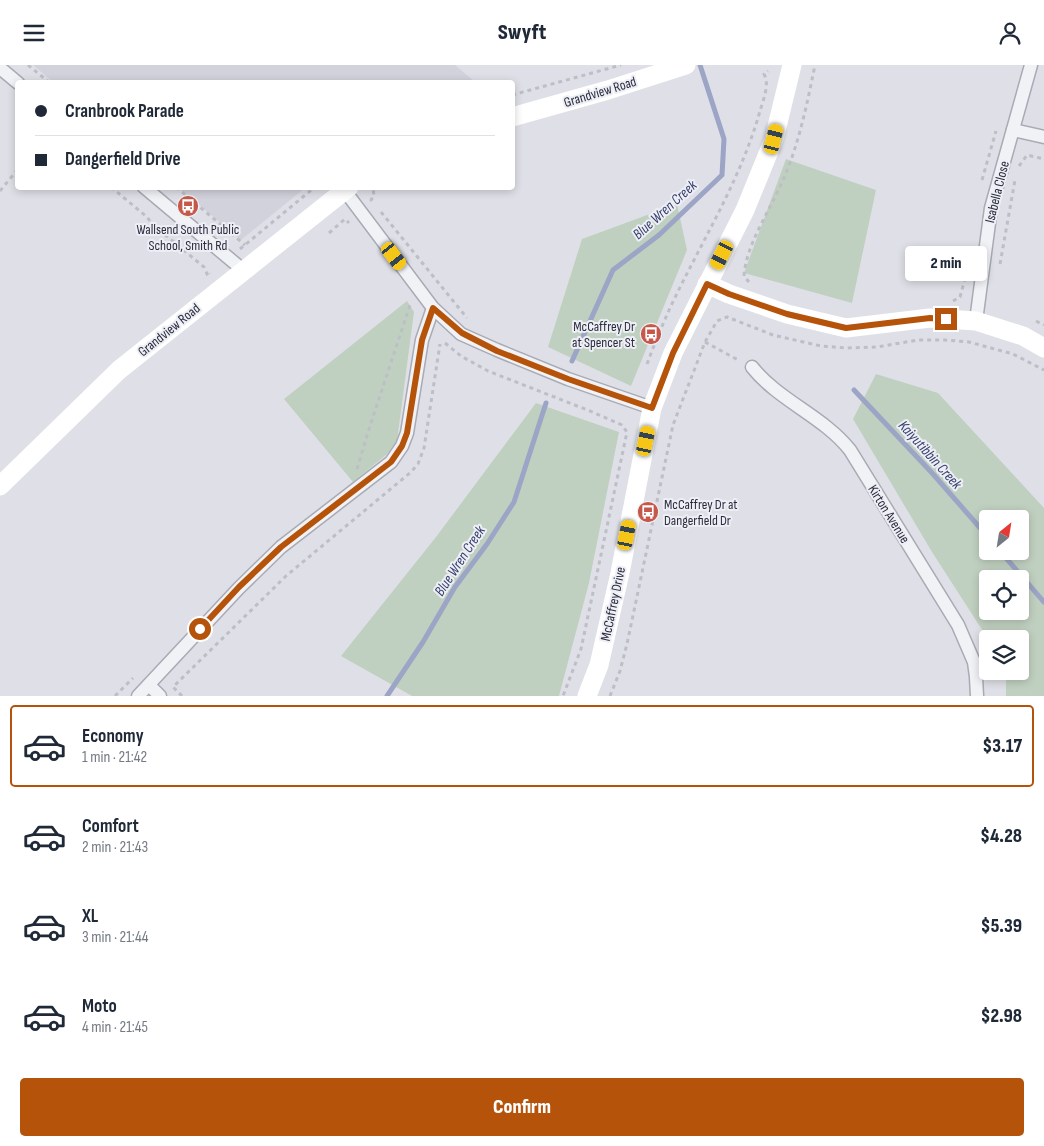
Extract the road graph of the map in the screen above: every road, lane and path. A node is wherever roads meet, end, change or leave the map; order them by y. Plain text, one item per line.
1 (28, 65) edge
2 (620, 65) edge
3 (792, 65) edge
4 (814, 65) edge
5 (1032, 65) edge
6 (684, 66) edge
7 (0, 68) edge
8 (768, 71) dead end
9 (15, 80) edge
10 (46, 80) edge
11 (515, 94) edge
12 (515, 116) edge
13 (996, 129) dead end
14 (1013, 130) junction
15 (1044, 137) edge
16 (1044, 159) edge
17 (15, 173) edge
18 (982, 184) dead end
19 (114, 190) edge
20 (148, 190) edge
21 (180, 190) edge
22 (311, 190) edge
23 (346, 190) edge
24 (348, 190) edge
25 (373, 190) edge
26 (0, 191) edge
27 (352, 226) dead end
28 (329, 233) dead end
29 (245, 245) junction
30 (240, 249) dead end
31 (967, 267) dead end
32 (999, 268) dead end
33 (243, 270) junction
34 (211, 273) dead end
35 (707, 284) junction
36 (752, 284) dead end
37 (412, 301) dead end
38 (951, 301) dead end
39 (433, 308) junction
40 (1031, 320) dead end
41 (976, 321) junction
42 (471, 323) dead end
43 (1044, 325) edge
44 (705, 342) dead end
45 (1044, 347) edge
46 (439, 349) dead end
47 (698, 363) dead end
48 (647, 364) dead end
49 (752, 367) joint
50 (652, 408) junction
51 (355, 473) dead end
52 (0, 486) edge
53 (134, 677) dead end
54 (149, 685) junction
55 (173, 687) dead end
56 (115, 696) edge
57 (138, 696) edge
58 (160, 696) edge
59 (182, 696) edge
60 (563, 696) edge
61 (587, 696) edge
62 (610, 696) edge
63 (977, 696) edge

1 - 10 path
2 - 11 path
3 - 35 street, McCaffrey Drive
4 - 36 path
5 - 14 street, Isabella Close
6 - 12 street, Grandview Road
7 - 9 street
8 - 48 path
13 - 18 path
14 - 15 street
14 - 41 street, Isabella Close
16 - 32 path
17 - 26 path
19 - 34 path
20 - 33 street
21 - 29 path
22 - 29 path
23 - 33 street, Grandview Road
24 - 39 street
25 - 42 path
27 - 28 path
29 - 30 path
31 - 38 path
33 - 52 street, Grandview Road
35 - 41 street
35 - 50 street, McCaffrey Drive
37 - 51 path
39 - 50 street
39 - 54 street
40 - 43 path
41 - 45 street
44 - 49 path
46 - 60 path
47 - 62 path
49 - 63 street, Kirton Avenue
50 - 61 street, McCaffrey Drive
53 - 56 path
54 - 57 street
54 - 58 street
55 - 59 path

